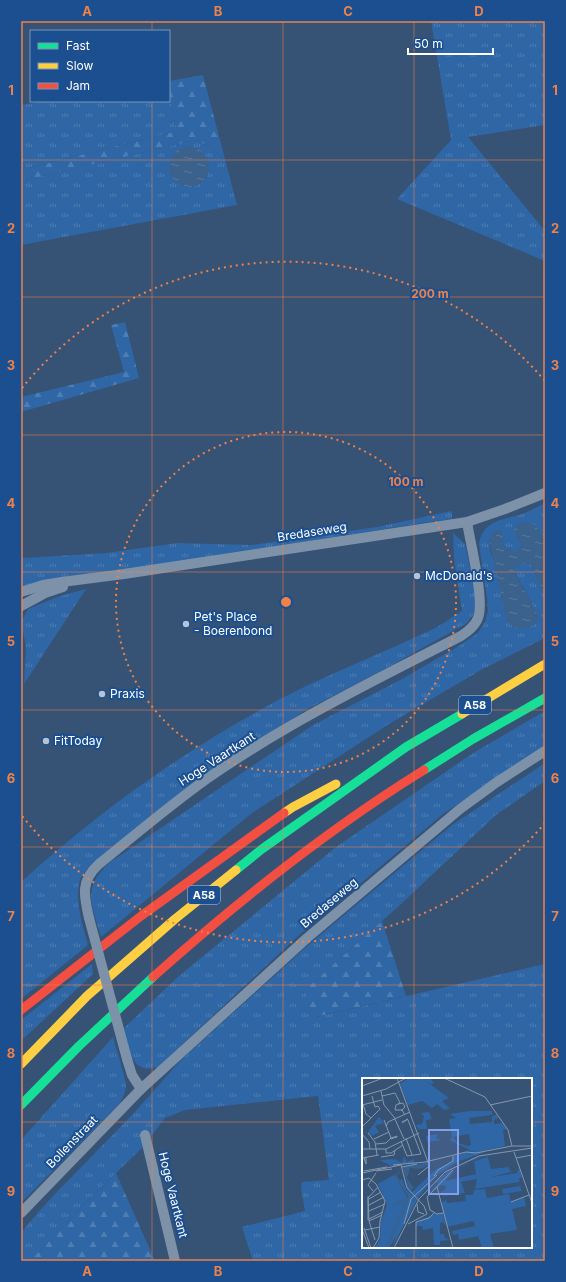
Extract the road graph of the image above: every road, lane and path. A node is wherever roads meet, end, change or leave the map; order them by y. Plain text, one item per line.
1 (545, 493) edge
2 (467, 522) junction
3 (78, 581) junction
4 (21, 592) edge
5 (21, 606) edge
6 (545, 664) edge
7 (545, 698) edge
8 (406, 748) junction
9 (545, 751) edge
10 (21, 1010) edge
11 (21, 1064) edge
12 (141, 1088) junction
13 (21, 1105) edge
14 (145, 1135) dead end
15 (21, 1213) edge
16 (175, 1261) edge

1 - 2 street, Bredaseweg
2 - 3 street, Bredaseweg
2 - 12 street, Hoge Vaartkant, bridge
3 - 4 street, Bredaseweg
3 - 5 street, Bredaseweg
6 - 8 highway, A58
7 - 13 highway, A58
8 - 10 highway, A58
8 - 11 highway, A58
9 - 12 street, Bredaseweg
12 - 15 street, Bollenstraat
14 - 16 street, Hoge Vaartkant

